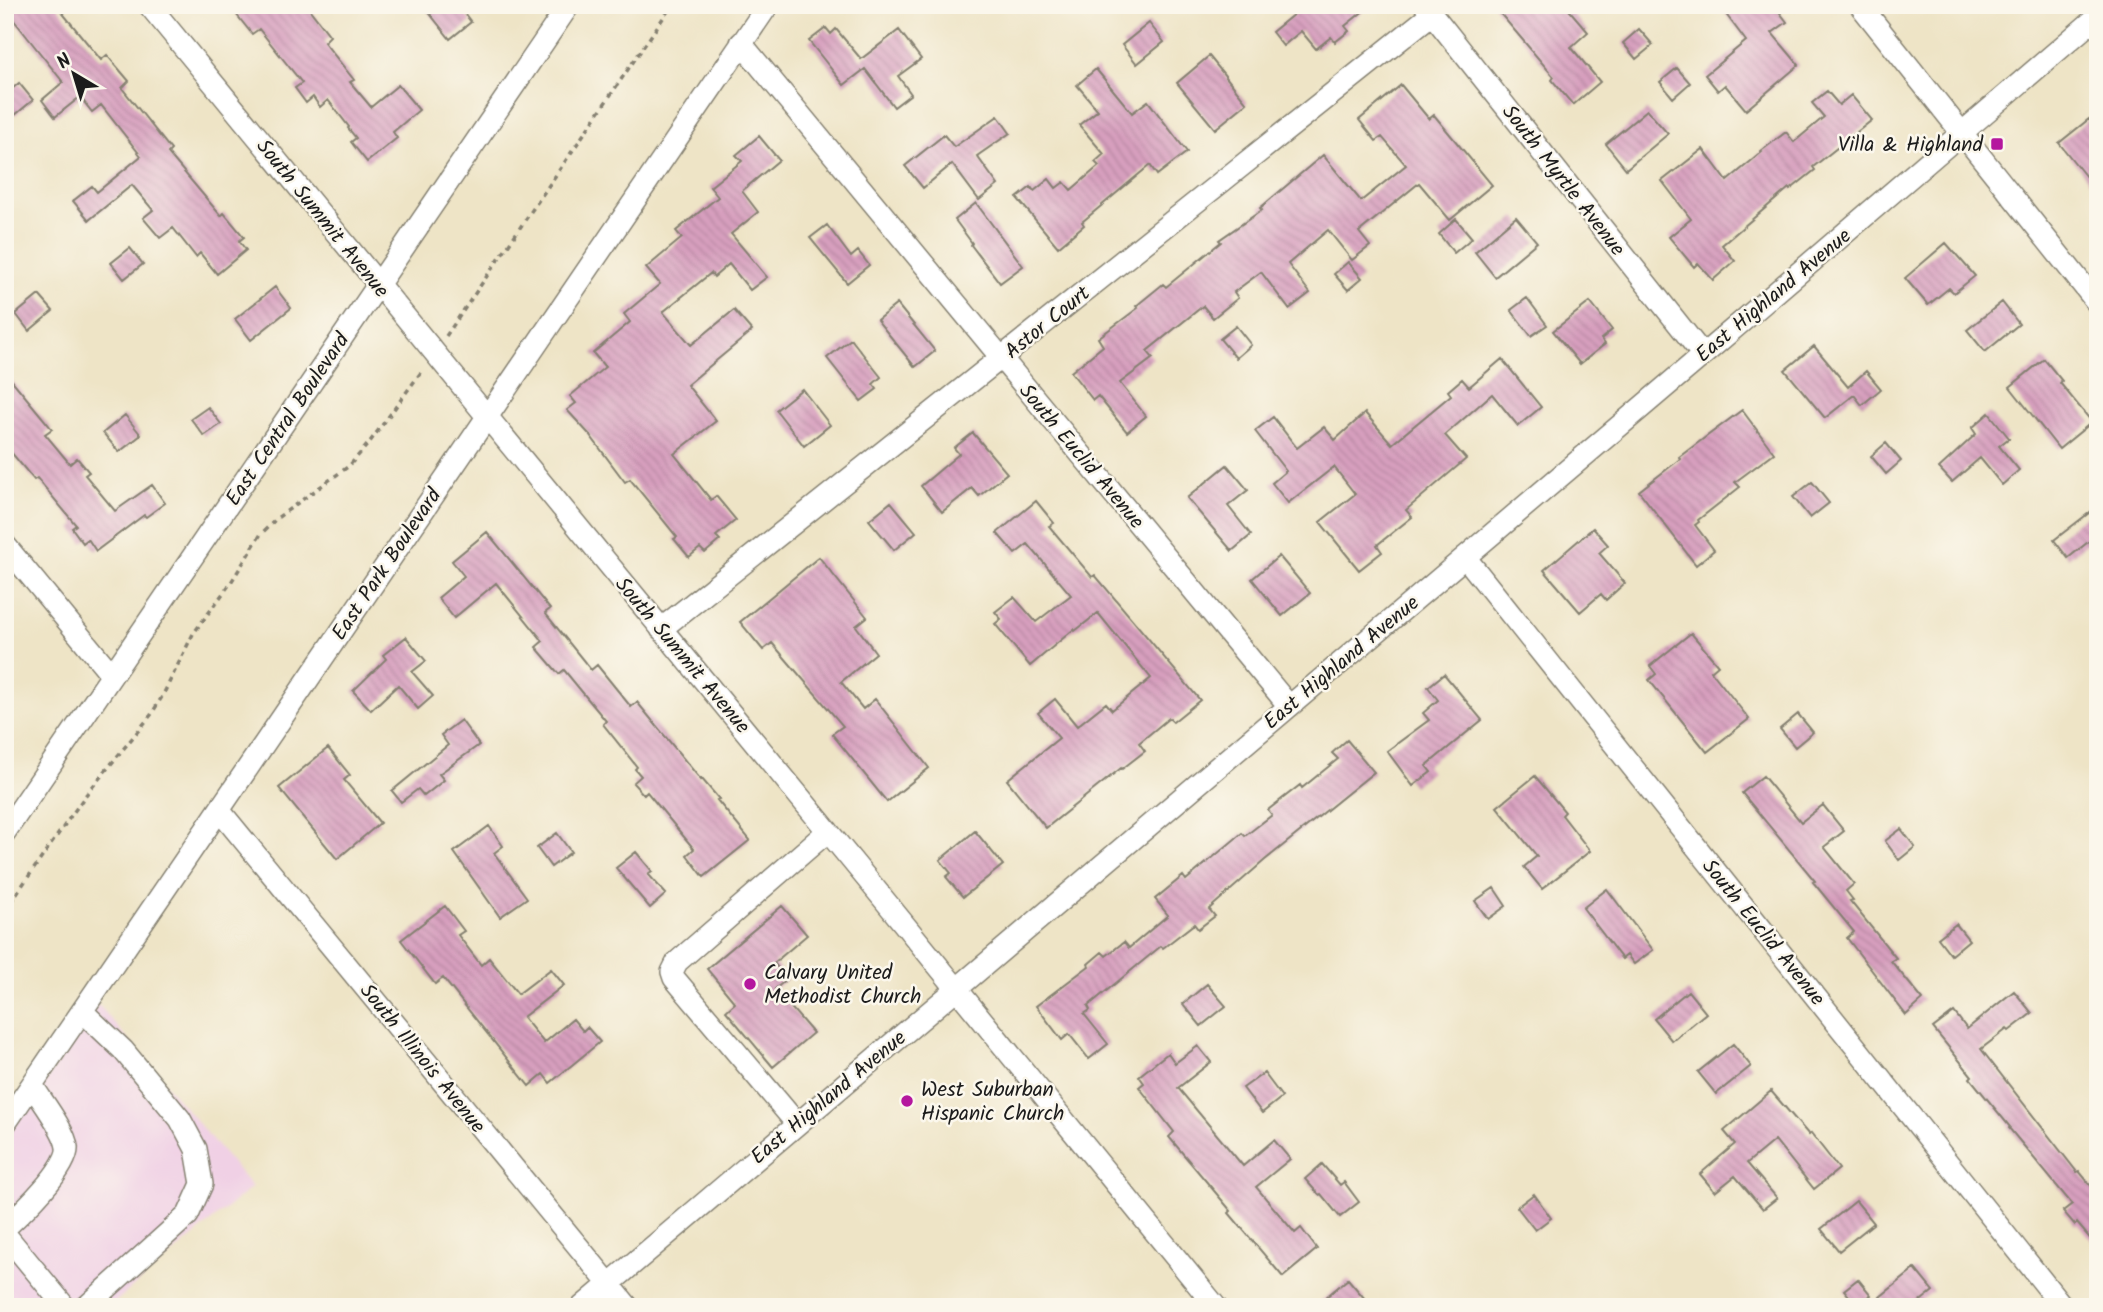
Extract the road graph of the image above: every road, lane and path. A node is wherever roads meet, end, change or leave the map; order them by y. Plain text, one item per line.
1 (149, 5) edge
2 (569, 5) edge
3 (672, 5) edge
4 (768, 5) edge
5 (1860, 5) edge
6 (1429, 10) edge
7 (2098, 16) edge
8 (741, 43) junction
9 (1962, 134) junction
10 (378, 285) junction
11 (2098, 304) edge
12 (442, 344) dead end
13 (1703, 355) junction
14 (1001, 358) junction
15 (423, 369) dead end
16 (486, 417) junction
17 (5, 545) edge
18 (1465, 557) junction
19 (661, 629) junction
20 (112, 675) junction
21 (1289, 706) junction
22 (219, 810) junction
23 (828, 831) junction
24 (5, 832) edge
25 (5, 910) edge
26 (957, 989) junction
27 (82, 1011) junction
28 (32, 1085) junction
29 (5, 1124) edge
30 (797, 1124) junction
31 (5, 1228) edge
32 (5, 1234) edge
33 (609, 1284) junction
34 (65, 1307) edge
35 (86, 1307) edge
36 (582, 1307) edge
37 (628, 1307) edge
38 (1216, 1307) edge
39 (2063, 1307) edge

1 - 10 street, South Summit Avenue
2 - 10 street, East Central Boulevard
3 - 12 path
4 - 8 street, East Park Boulevard
5 - 9 street
6 - 13 street, South Myrtle Avenue
6 - 14 street, Astor Court
7 - 9 street, East Highland Avenue
8 - 14 street, South Euclid Avenue
8 - 16 street, East Park Boulevard
9 - 11 street
9 - 13 street, East Highland Avenue
10 - 16 street, South Summit Avenue
10 - 20 street, East Central Boulevard
13 - 18 street, East Highland Avenue
14 - 19 street, Astor Court
14 - 21 street, South Euclid Avenue
15 - 25 path
16 - 19 street, South Summit Avenue
16 - 22 street, East Park Boulevard
17 - 20 street
18 - 21 street, East Highland Avenue
18 - 39 street, South Euclid Avenue
19 - 23 street, South Summit Avenue
20 - 24 street, East Central Boulevard
21 - 26 street, East Highland Avenue
22 - 27 street, East Park Boulevard
22 - 33 street, South Illinois Avenue
23 - 26 street, South Summit Avenue
23 - 30 street
26 - 30 street, East Highland Avenue
26 - 38 street, South Summit Avenue
27 - 28 street, East Park Boulevard
27 - 35 street
28 - 29 street, East Park Boulevard
28 - 31 street
30 - 33 street, East Highland Avenue
32 - 34 street
33 - 36 street, East Highland Avenue
33 - 37 street, South Illinois Avenue

